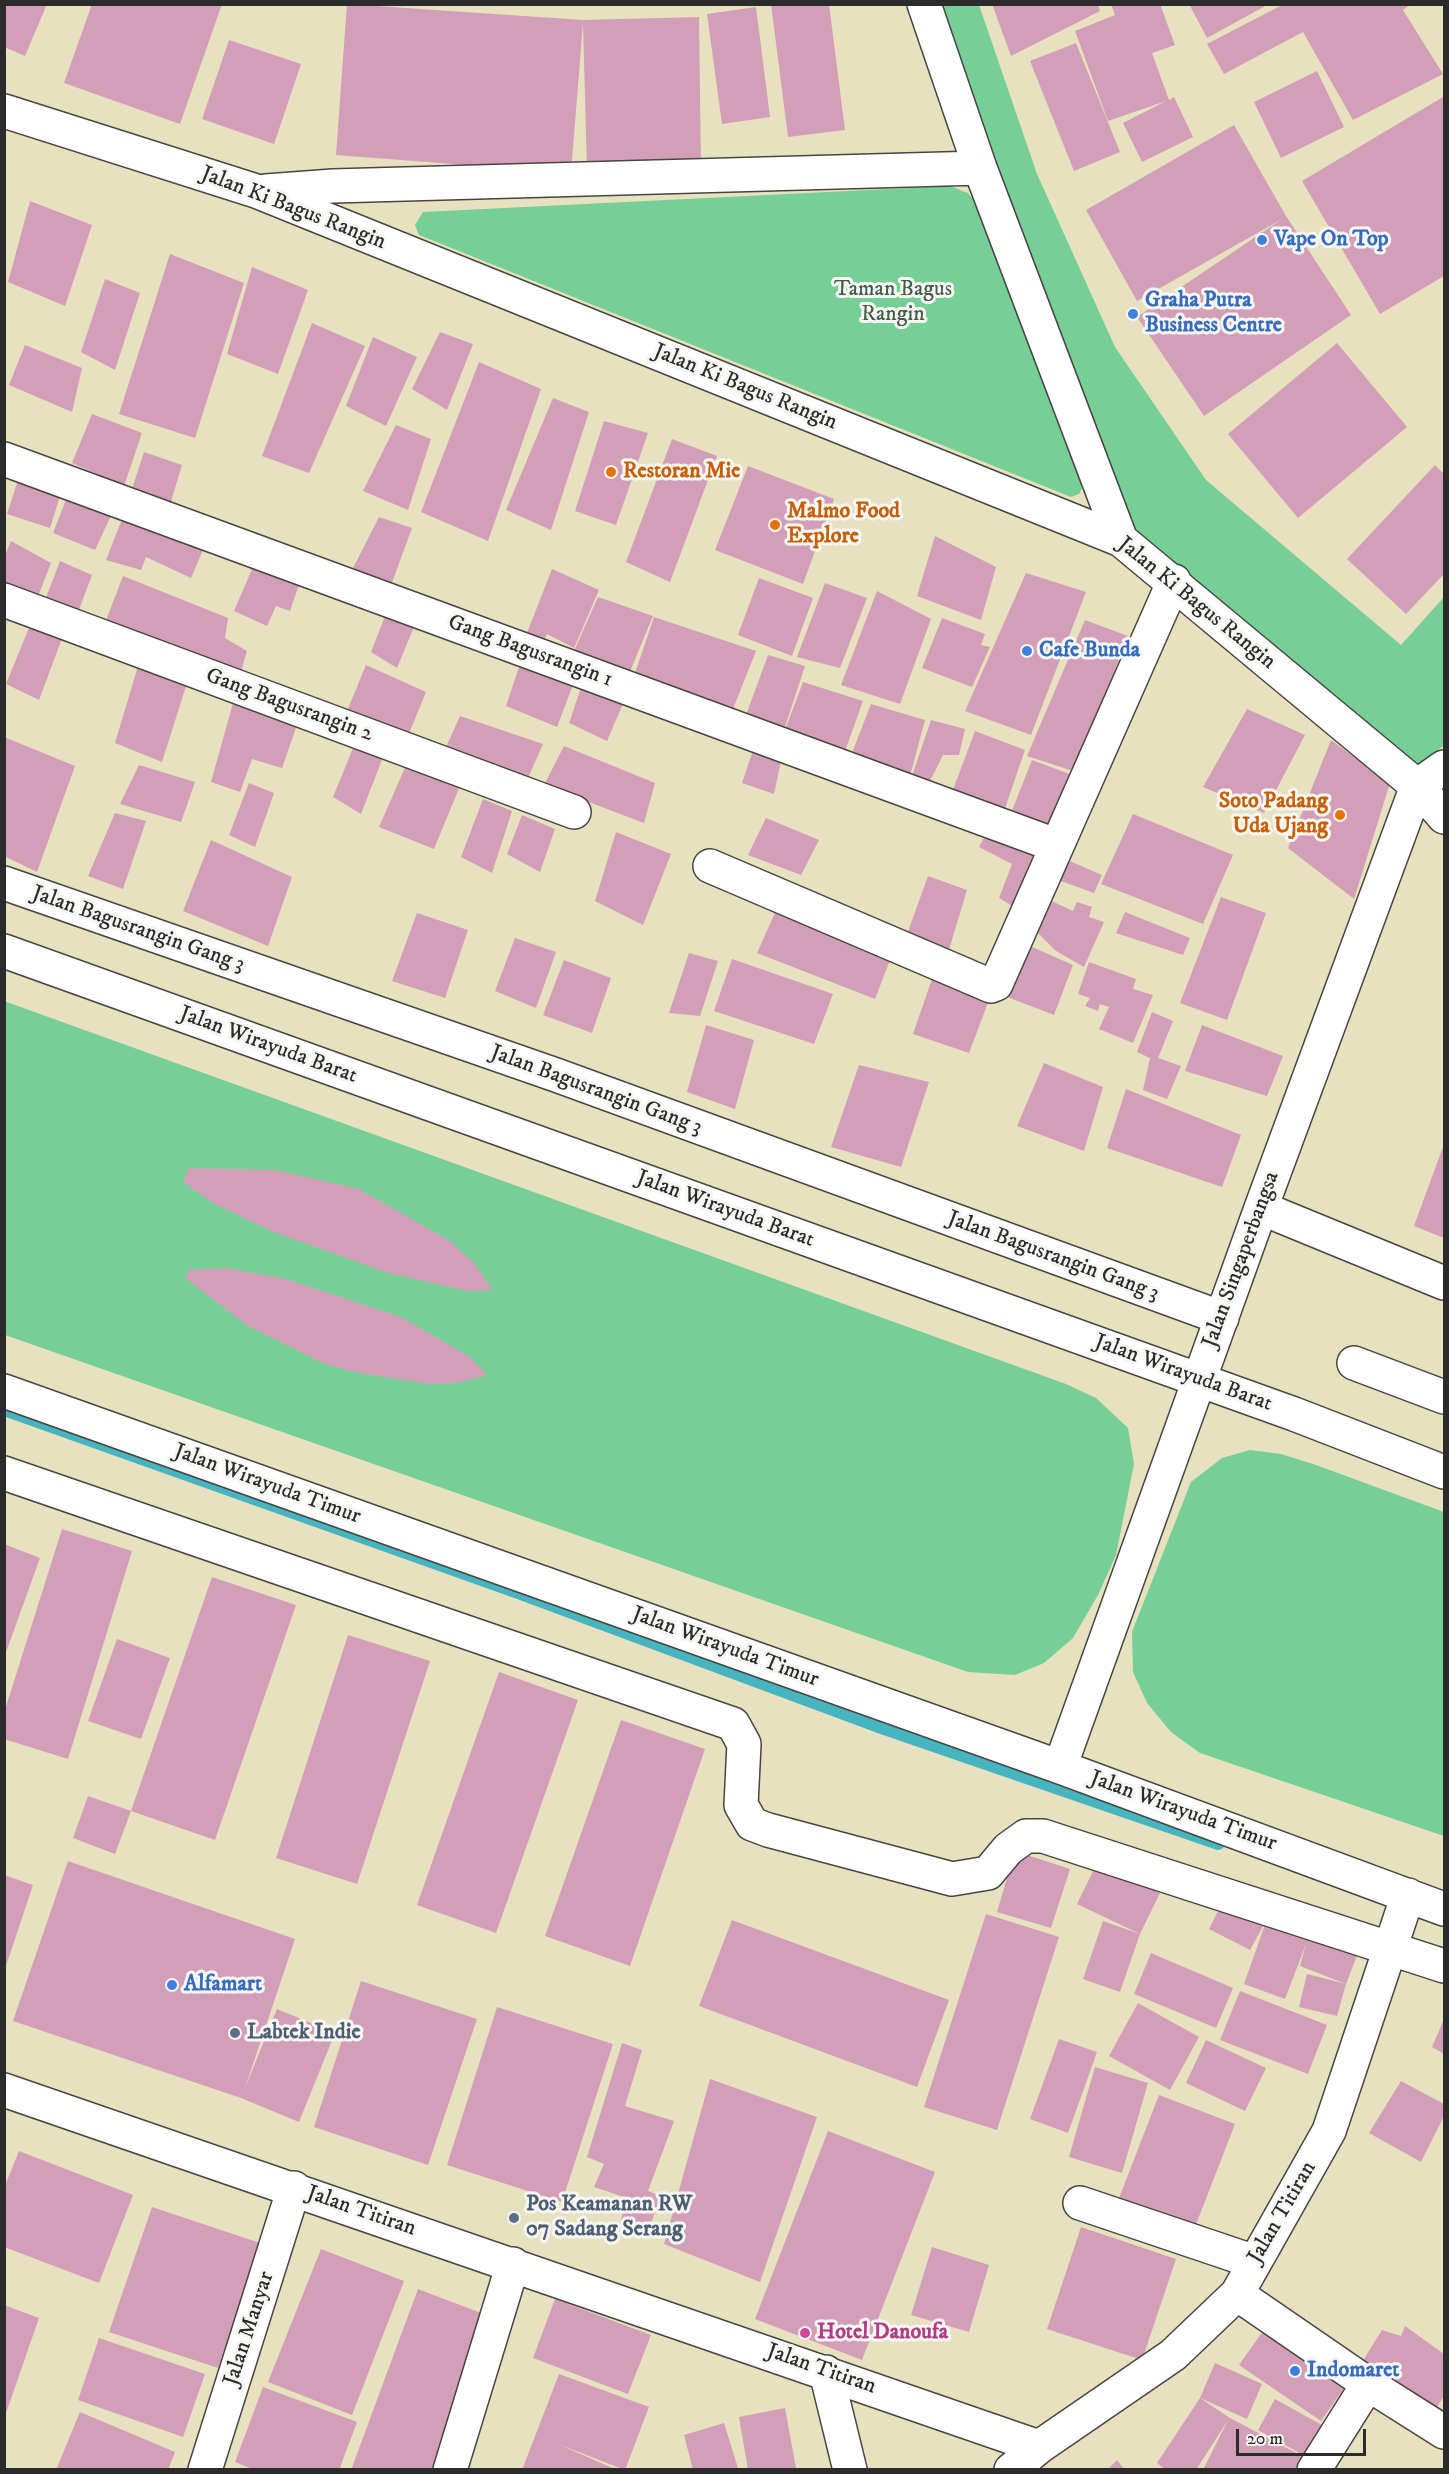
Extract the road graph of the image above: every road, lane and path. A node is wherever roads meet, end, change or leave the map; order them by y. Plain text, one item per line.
1 (924, 4) edge
2 (4, 111) edge
3 (980, 168) junction
4 (256, 191) junction
5 (4, 459) edge
6 (1122, 540) junction
7 (1174, 581) junction
8 (4, 600) edge
9 (1444, 767) edge
10 (1417, 786) junction
11 (574, 812) dead end
12 (1444, 817) edge
13 (1055, 845) junction
14 (710, 866) dead end
15 (4, 883) edge
16 (4, 951) edge
17 (1261, 1208) junction
18 (1444, 1283) edge
19 (1222, 1318) junction
20 (1354, 1363) dead end
21 (1199, 1380) junction
22 (4, 1391) edge
23 (1444, 1396) edge
24 (1444, 1472) edge
25 (4, 1473) edge
26 (1060, 1767) junction
27 (1408, 1895) junction
28 (1444, 1909) edge
29 (1391, 1948) junction
30 (1444, 1966) edge
31 (4, 2090) edge
32 (294, 2188) junction
33 (1080, 2204) dead end
34 (1255, 2262) junction
35 (513, 2264) junction
36 (1237, 2294) junction
37 (826, 2372) junction
38 (1368, 2384) junction
39 (1444, 2432) edge
40 (1039, 2448) junction
41 (205, 2469) edge
42 (450, 2469) edge
43 (850, 2469) edge
44 (1011, 2469) edge
45 (1314, 2469) edge

1 - 3 street
2 - 4 street, Jalan Ki Bagus Rangin
3 - 4 street
3 - 6 street
4 - 6 street, Jalan Ki Bagus Rangin
5 - 13 street, Gang Bagusrangin 1
6 - 7 street, Jalan Ki Bagus Rangin
7 - 10 street, Jalan Ki Bagus Rangin
7 - 13 street
8 - 11 street, Gang Bagusrangin 2
9 - 10 street
10 - 12 street, Jalan Ki Bagus Rangin
10 - 17 street, Jalan Singaperbangsa
13 - 14 street
15 - 19 street, Jalan Bagusrangin Gang 3
16 - 21 street, Jalan Wirayuda Barat
17 - 18 street
17 - 19 street, Jalan Singaperbangsa
19 - 21 street, Jalan Singaperbangsa
20 - 23 street
21 - 24 street, Jalan Wirayuda Barat
21 - 26 street, Jalan Singaperbangsa
22 - 26 street, Jalan Wirayuda Timur
25 - 29 street
26 - 27 street, Jalan Wirayuda Timur
27 - 28 street, Jalan Wirayuda Timur
27 - 29 street, Jalan Titiran
29 - 30 street
29 - 34 street, Jalan Titiran
31 - 32 street, Jalan Titiran
32 - 35 street, Jalan Titiran
32 - 41 street, Jalan Manyar
33 - 34 street
34 - 36 street, Jalan Titiran
35 - 37 street, Jalan Titiran
35 - 42 street
36 - 38 street
36 - 40 street, Jalan Titiran
37 - 40 street, Jalan Titiran
37 - 43 street
38 - 39 street
38 - 45 street
40 - 44 street

